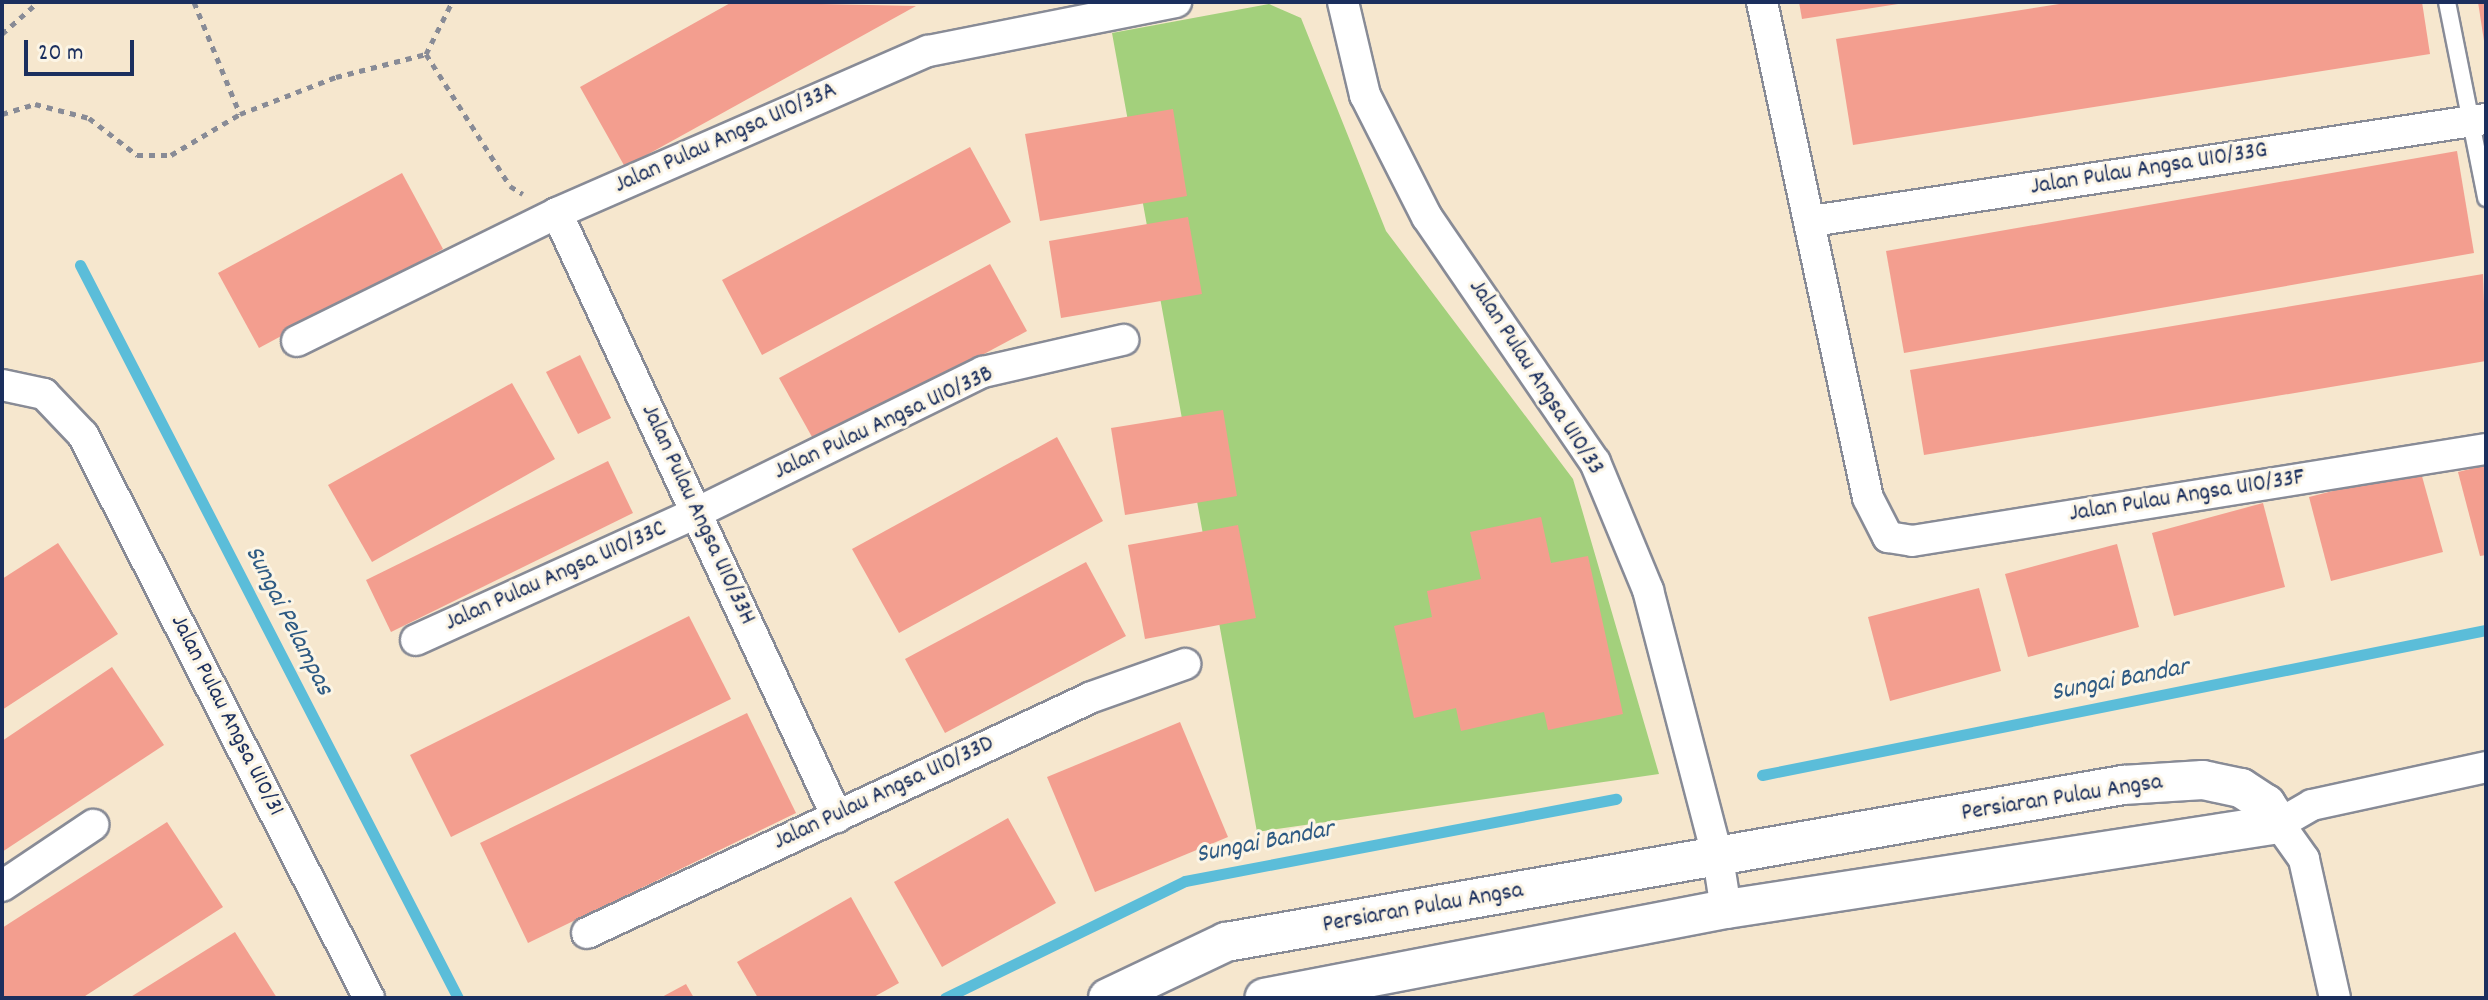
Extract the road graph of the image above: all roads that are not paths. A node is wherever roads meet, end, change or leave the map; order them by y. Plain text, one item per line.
1 (1176, 2) edge
2 (1343, 2) edge
3 (1762, 2) edge
4 (2447, 2) edge
5 (2478, 120) edge
6 (2486, 198) edge
7 (557, 213) junction
8 (1812, 221) junction
9 (1123, 340) dead end
10 (297, 341) dead end
11 (2, 385) edge
12 (2486, 449) edge
13 (696, 513) junction
14 (416, 640) dead end
15 (1185, 664) dead end
16 (2486, 767) edge
17 (837, 817) junction
18 (2279, 824) junction
19 (93, 825) dead end
20 (1718, 858) junction
21 (2, 886) edge
22 (1726, 909) junction
23 (587, 933) dead end
24 (369, 998) edge
25 (1108, 998) edge
26 (1264, 998) edge
27 (2335, 998) edge

1 - 7 street, Jalan Pulau Angsa U10/33A
2 - 20 street, Jalan Pulau Angsa U10/33
3 - 8 street
4 - 5 lane
5 - 6 lane
5 - 8 street, Jalan Pulau Angsa U10/33G
7 - 10 street, Jalan Pulau Angsa U10/33A
7 - 13 street, Jalan Pulau Angsa U10/33H
8 - 12 street, Jalan Pulau Angsa U10/33F
9 - 13 street, Jalan Pulau Angsa U10/33B
11 - 24 street, Jalan Pulau Angsa U10/31
13 - 14 street, Jalan Pulau Angsa U10/33C
13 - 17 street, Jalan Pulau Angsa U10/33H
15 - 17 street, Jalan Pulau Angsa U10/33D
16 - 18 street
17 - 23 street, Jalan Pulau Angsa U10/33D
18 - 20 street, Persiaran Pulau Angsa
18 - 22 street
18 - 27 street
19 - 21 street
20 - 22 street, Jalan Pulau Angsa U10/33
20 - 25 street, Persiaran Pulau Angsa
22 - 26 street

